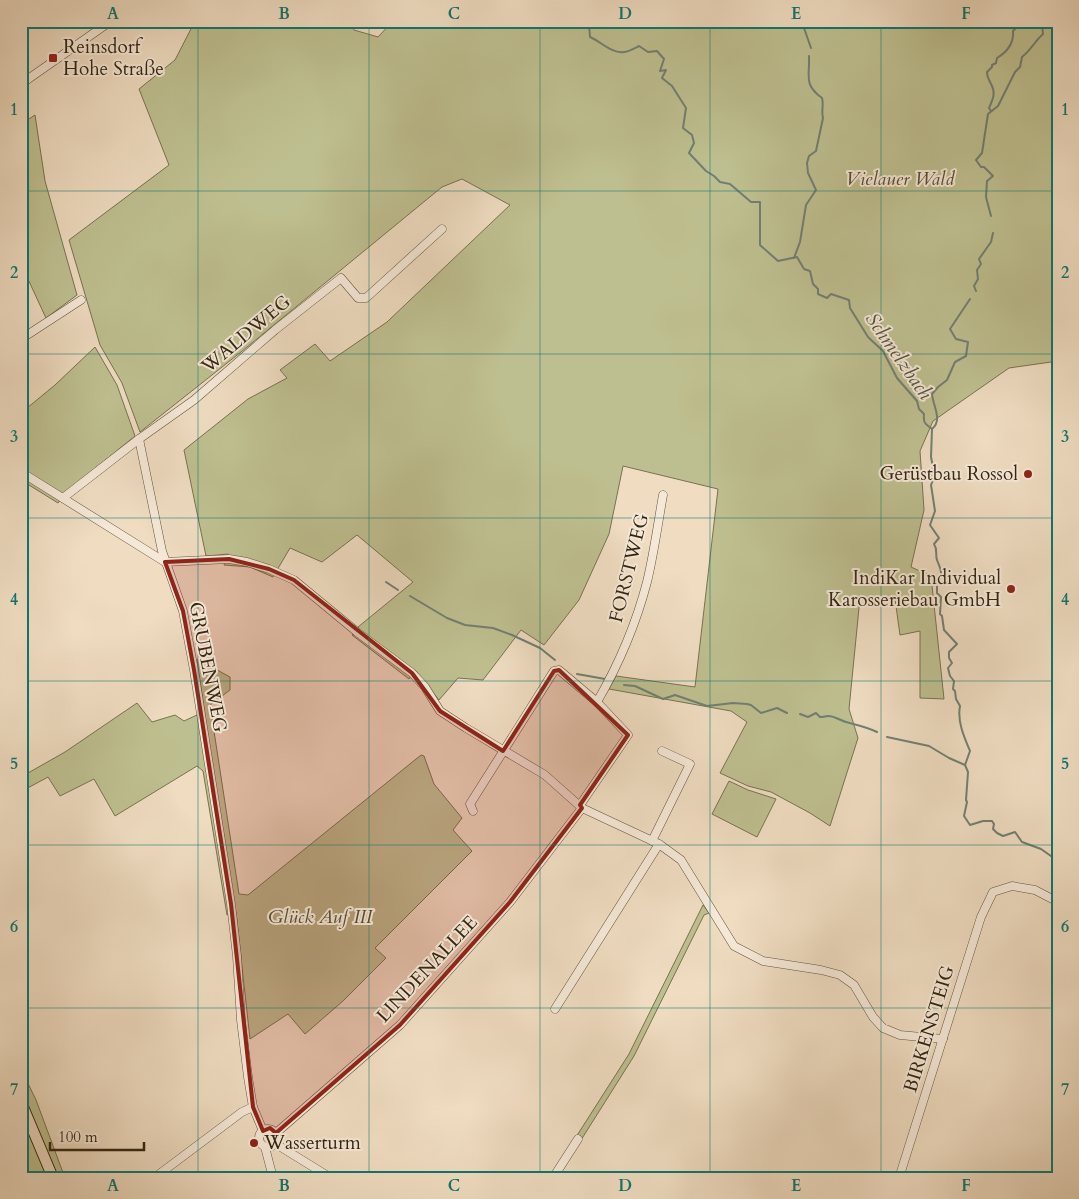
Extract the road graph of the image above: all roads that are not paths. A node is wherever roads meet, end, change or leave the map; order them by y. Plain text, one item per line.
1 (111, 21) edge
2 (21, 70) edge
3 (24, 82) edge
4 (442, 228) dead end
5 (81, 300) dead end
6 (21, 340) edge
7 (139, 439) junction
8 (21, 472) edge
9 (663, 495) dead end
10 (63, 498) junction
11 (165, 562) junction
12 (597, 702) junction
13 (503, 751) junction
14 (662, 751) dead end
15 (581, 807) junction
16 (473, 811) dead end
17 (656, 842) junction
18 (1058, 902) edge
19 (556, 1009) dead end
20 (943, 1039) junction
21 (21, 1102) edge
22 (253, 1107) junction
23 (263, 1131) junction
24 (276, 1134) junction
25 (578, 1139) dead end
26 (276, 1144) junction
27 (265, 1146) junction
28 (163, 1175) edge
29 (53, 1178) edge
30 (154, 1178) edge
31 (274, 1178) edge
32 (331, 1178) edge
33 (553, 1178) edge
34 (899, 1178) edge

1 - 3 street
2 - 3 street
4 - 7 street, WALDWEG
5 - 6 street
7 - 10 street, WALDWEG
7 - 11 street, GRUBENWEG
8 - 10 street
9 - 12 street, FORSTWEG
10 - 11 street
11 - 13 street
11 - 22 street, GRUBENWEG
12 - 13 street
12 - 15 street, LINDENALLEE
13 - 15 street
13 - 16 street
14 - 17 street
15 - 17 street
15 - 24 street, LINDENALLEE
17 - 19 street
17 - 20 street
18 - 20 street, BIRKENSTEIG
20 - 34 street, BIRKENSTEIG
21 - 29 main road
22 - 23 street, GRUBENWEG
22 - 28 street
23 - 24 street
23 - 27 street
24 - 26 street
25 - 33 street
26 - 27 street
26 - 32 street
27 - 31 street
28 - 30 street

